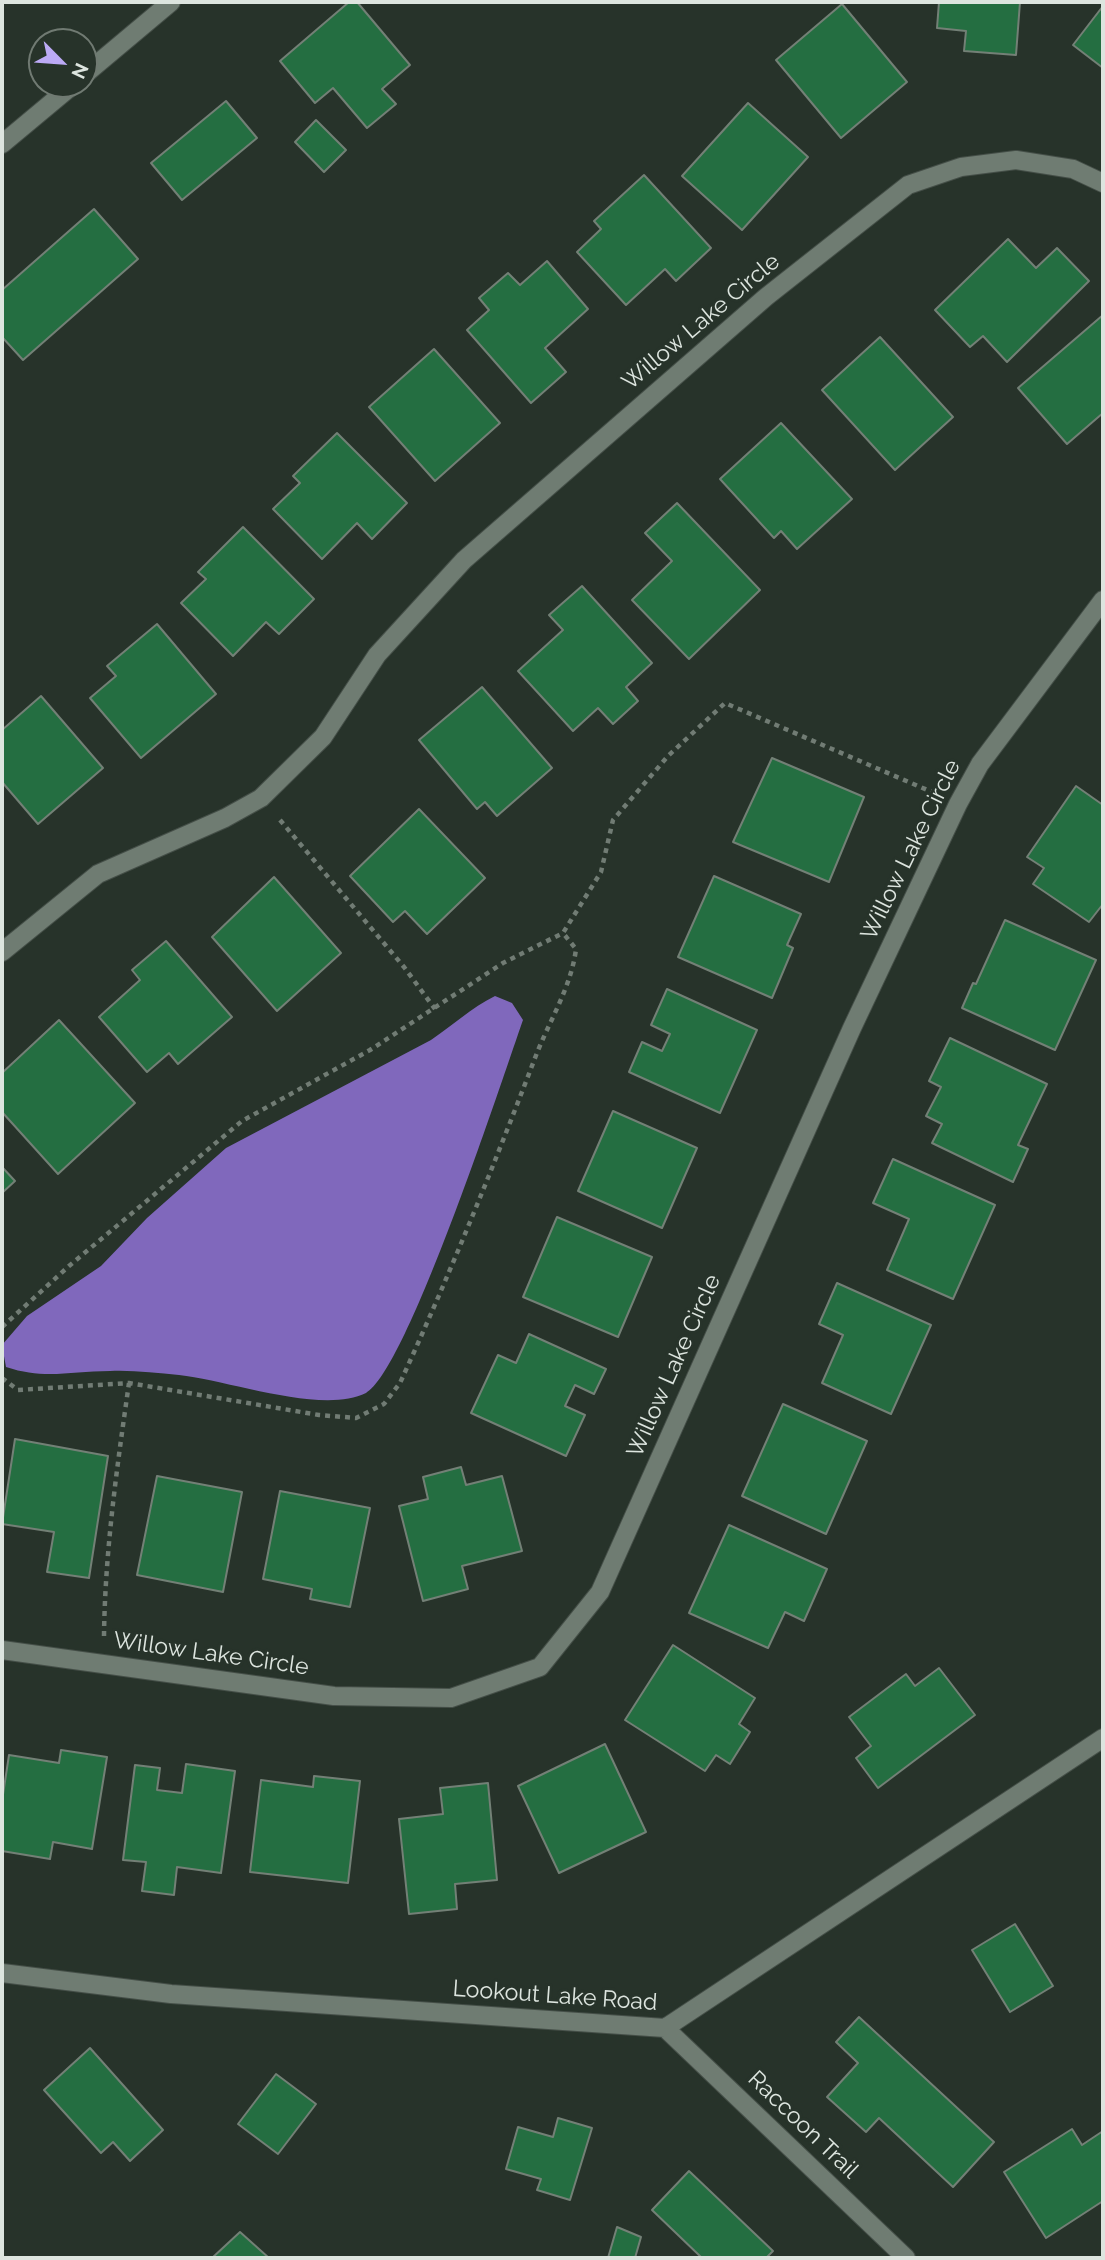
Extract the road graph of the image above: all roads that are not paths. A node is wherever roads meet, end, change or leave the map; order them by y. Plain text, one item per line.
1 (171, 2) edge
2 (98, 63) edge
3 (56, 98) edge
4 (4, 140) edge
5 (1103, 183) edge
6 (1103, 600) edge
7 (2, 952) edge
8 (2, 1650) edge
9 (1103, 1738) edge
10 (2, 1973) edge
11 (665, 2028) junction
12 (906, 2258) edge

1 - 2 street
3 - 4 street
5 - 7 street, Willow Lake Circle
6 - 8 street, Willow Lake Circle
9 - 11 street, Lookout Lake Road
10 - 11 street, Lookout Lake Road
11 - 12 street, Raccoon Trail

